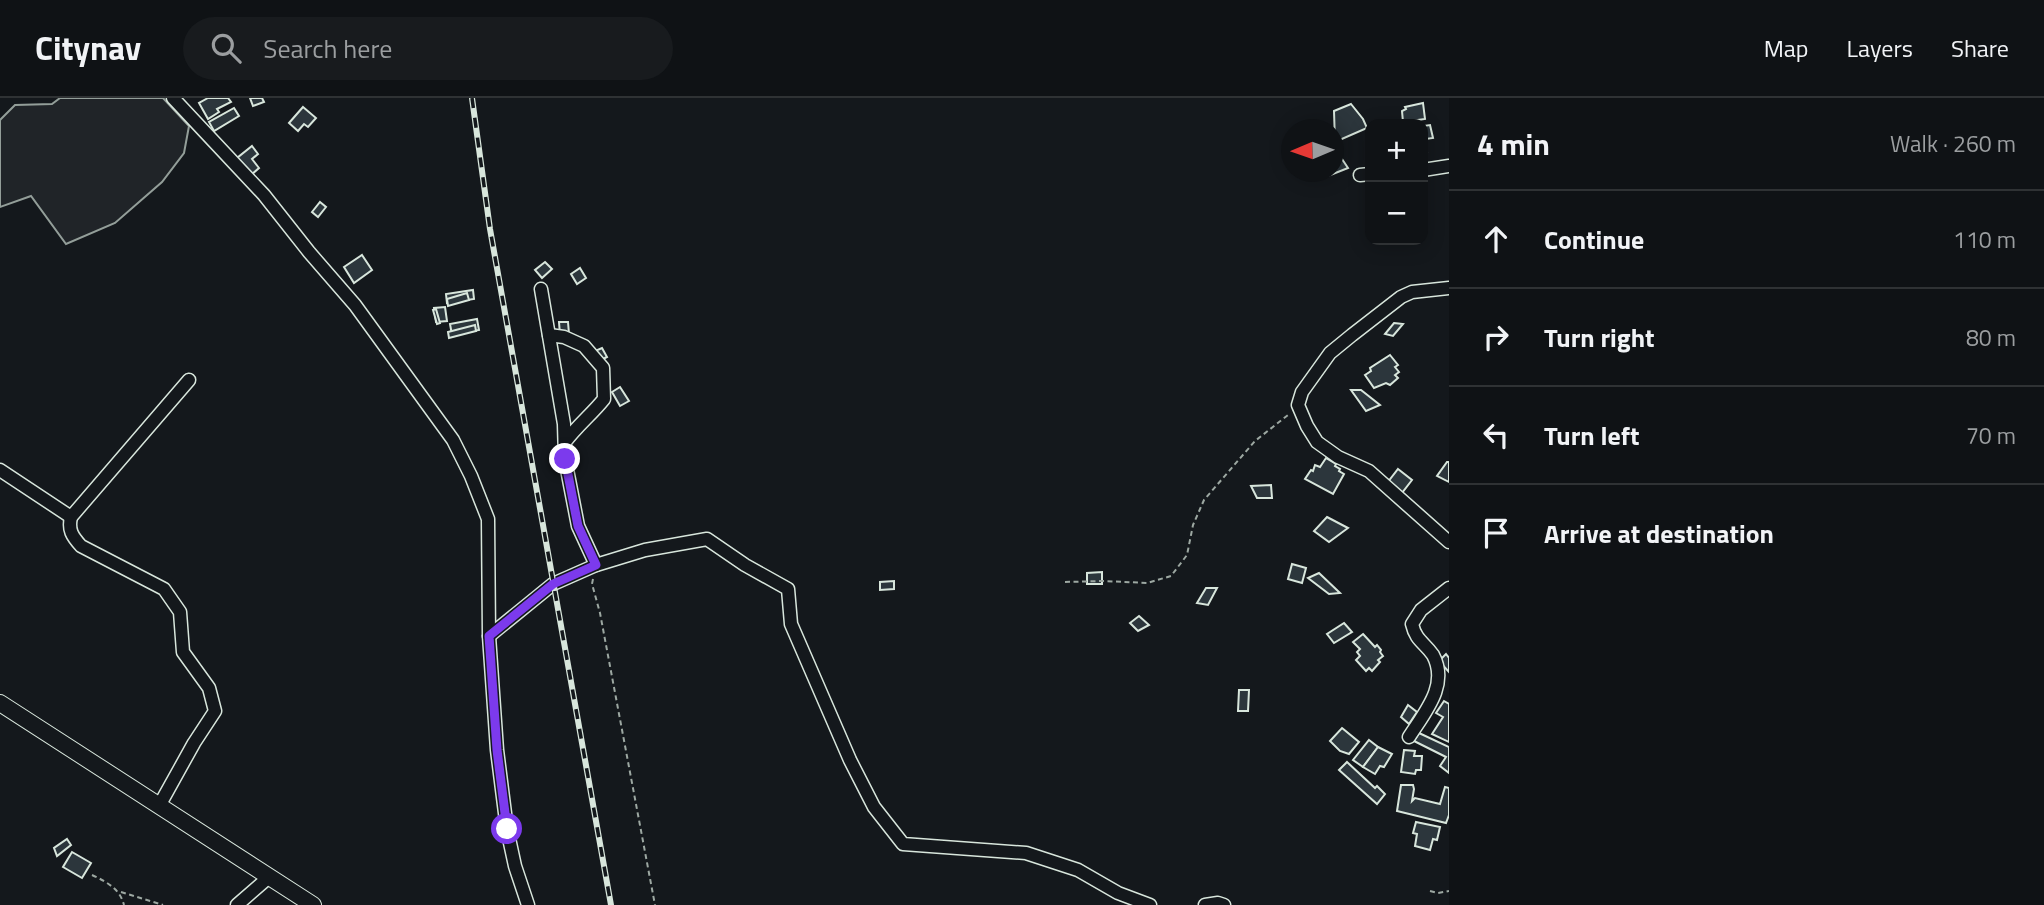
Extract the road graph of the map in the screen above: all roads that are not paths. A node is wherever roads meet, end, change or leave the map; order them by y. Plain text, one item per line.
1 (173, 98) edge
2 (1449, 166) edge
3 (1428, 169) edge
4 (1449, 288) edge
5 (541, 289) dead end
6 (549, 335) junction
7 (188, 380) dead end
8 (565, 442) junction
9 (0, 470) edge
10 (71, 517) junction
11 (1449, 542) edge
12 (596, 565) junction
13 (1449, 588) edge
14 (489, 636) junction
15 (1445, 676) edge
16 (0, 703) edge
17 (1409, 737) dead end
18 (159, 806) junction
19 (269, 877) junction
20 (237, 905) edge
21 (313, 905) edge
22 (528, 905) edge
23 (1150, 905) edge
24 (1205, 905) edge
25 (1224, 905) edge

1 - 14 street
2 - 3 street
4 - 11 street
5 - 6 street
6 - 8 street
6 - 8 street
7 - 10 street
8 - 12 street
9 - 10 street
10 - 18 street
12 - 14 street
12 - 23 street
13 - 15 street
14 - 22 street
15 - 17 street
16 - 18 main road
18 - 19 main road
19 - 20 street
19 - 21 main road
24 - 25 street

